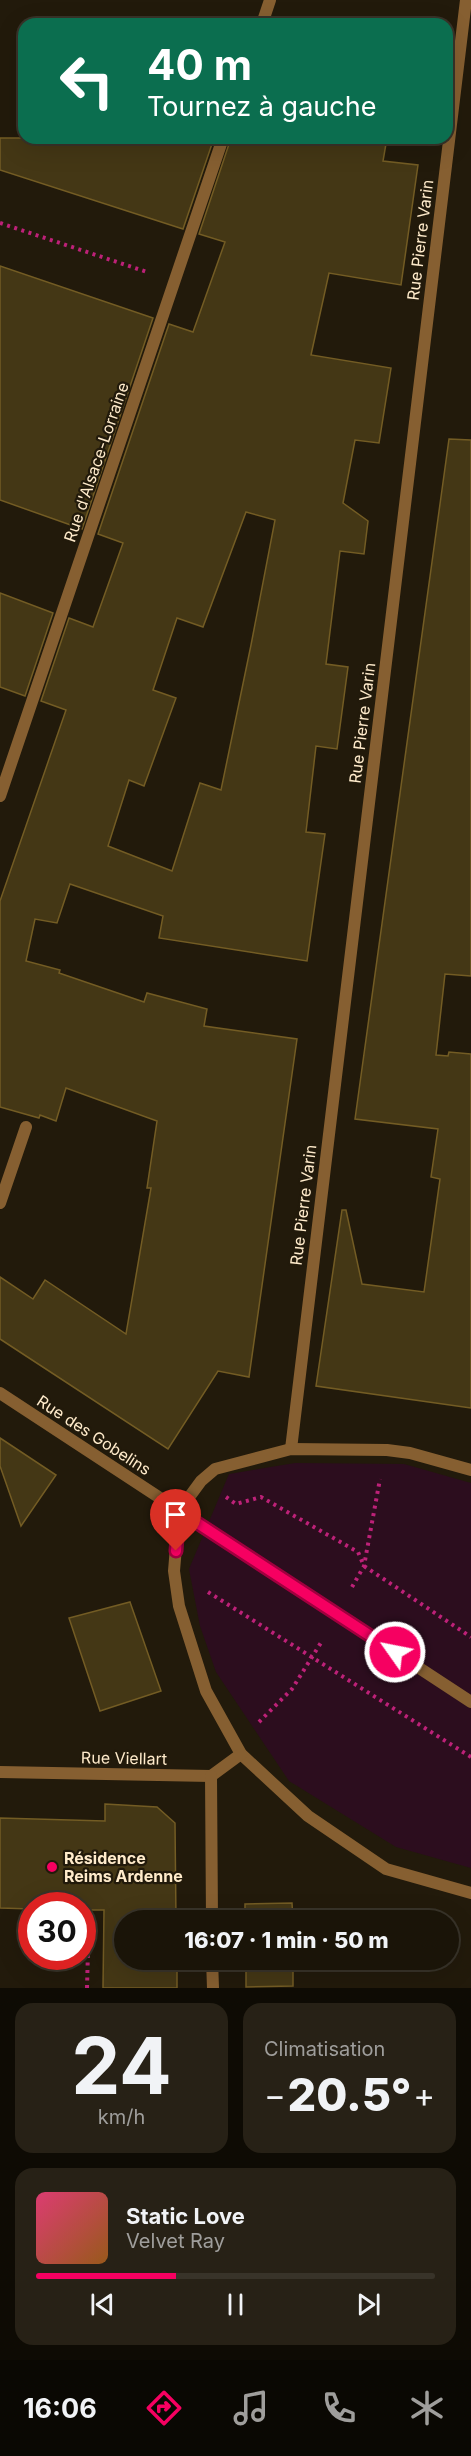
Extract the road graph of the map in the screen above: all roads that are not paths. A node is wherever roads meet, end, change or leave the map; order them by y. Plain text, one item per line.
1 (270, 0) edge
2 (466, 0) edge
3 (264, 18) edge
4 (453, 108) edge
5 (221, 144) edge
6 (449, 144) edge
7 (0, 796) edge
8 (26, 1127) dead end
9 (0, 1203) edge
10 (0, 1393) edge
11 (291, 1449) junction
12 (471, 1470) edge
13 (179, 1511) junction
14 (471, 1702) edge
15 (246, 1758) junction
16 (0, 1772) edge
17 (211, 1776) junction
18 (471, 1893) edge
19 (212, 1910) edge
20 (212, 1970) edge
21 (213, 1988) edge

1 - 3 street
2 - 4 street, Rue Pierre Varin
5 - 7 street, Rue d'Alsace-Lorraine
6 - 11 street, Rue Pierre Varin
8 - 9 street
10 - 13 street, Rue des Gobelins
11 - 12 street
11 - 13 street
13 - 14 street, Rue des Gobelins
13 - 15 street
15 - 17 street
15 - 18 street
16 - 17 street, Rue Viellart
17 - 19 street
20 - 21 street

